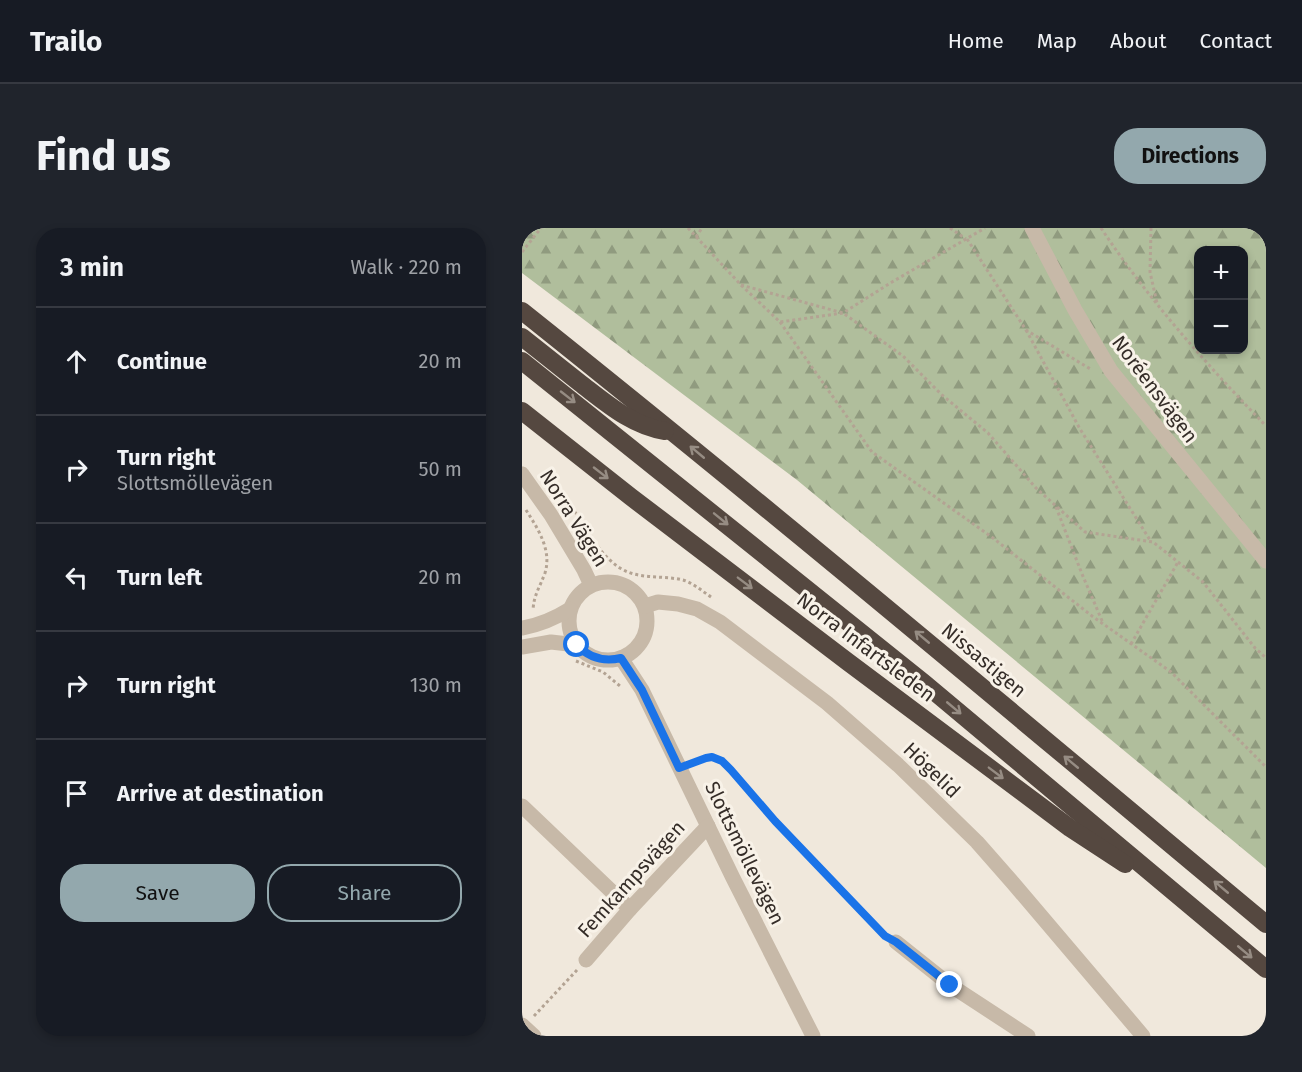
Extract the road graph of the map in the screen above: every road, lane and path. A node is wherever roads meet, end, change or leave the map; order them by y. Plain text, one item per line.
1 (541, 228) edge
2 (688, 228) edge
3 (702, 228) edge
4 (950, 228) edge
5 (985, 228) edge
6 (1032, 228) edge
7 (1101, 228) edge
8 (1151, 228) edge
9 (696, 237) junction
10 (966, 239) junction
11 (522, 252) edge
12 (741, 285) junction
13 (1158, 306) junction
14 (522, 311) edge
15 (843, 314) junction
16 (780, 322) junction
17 (1026, 330) junction
18 (522, 337) edge
19 (522, 361) edge
20 (1097, 373) dead end
21 (522, 411) edge
22 (1266, 426) edge
23 (672, 432) junction
24 (522, 474) edge
25 (523, 505) edge
26 (1055, 506) junction
27 (1151, 542) junction
28 (1266, 561) edge
29 (1178, 562) junction
30 (591, 585) junction
31 (645, 606) junction
32 (570, 609) junction
33 (533, 616) dead end
34 (1104, 625) junction
35 (522, 628) edge
36 (1131, 644) junction
37 (577, 645) junction
38 (522, 647) edge
39 (621, 658) junction
40 (1266, 658) edge
41 (1266, 767) edge
42 (679, 768) junction
43 (522, 806) edge
44 (708, 826) junction
45 (1192, 907) junction
46 (630, 909) junction
47 (1266, 924) edge
48 (896, 942) joint
49 (586, 960) joint
50 (1266, 969) edge
51 (526, 1029) edge
52 (811, 1035) edge
53 (1028, 1036) edge
54 (1143, 1036) edge

1 - 11 path
2 - 9 path
3 - 9 path
4 - 10 path
5 - 10 path
6 - 28 street, Noréensvägen
7 - 13 path
8 - 13 path
9 - 12 path
10 - 15 path
10 - 17 path
12 - 15 path
12 - 16 path
13 - 22 path
14 - 23 highway
15 - 16 path
15 - 26 path
16 - 34 path
17 - 20 path
17 - 27 path
18 - 23 highway
19 -> 45 highway
21 -> 45 highway, Norra Infartsleden
47 -> 23 highway, Nissastigen
24 - 30 street, Norra Vägen
25 - 33 path
26 - 27 path
26 - 34 path
27 - 29 path
29 - 36 path
29 - 40 path
30 - 31 street
30 - 32 street
31 - 39 street
31 - 54 street, Högelid
32 - 35 street
32 - 37 street
34 - 36 path
36 - 41 path
37 - 38 street
37 - 39 street
39 - 42 street, Slottsmöllevägen
42 - 44 street, Slottsmöllevägen
42 - 48 path
43 - 46 street
44 - 46 street, Femkampsvägen
44 - 52 street, Slottsmöllevägen
45 -> 50 highway
46 - 49 street, Femkampsvägen
48 - 53 street
49 - 51 path

